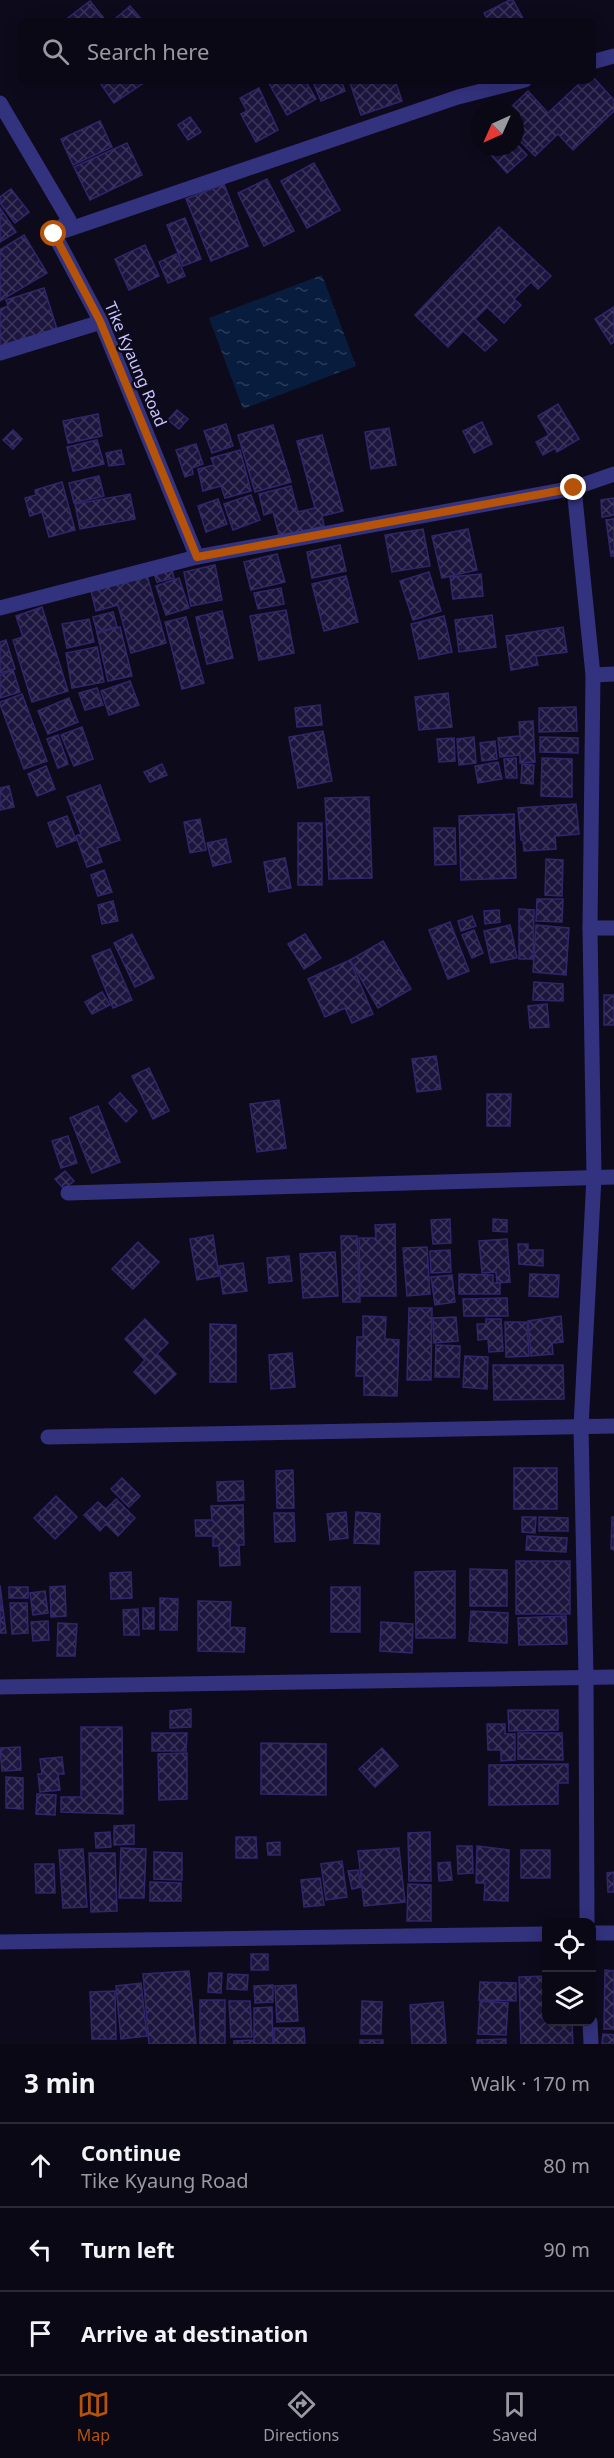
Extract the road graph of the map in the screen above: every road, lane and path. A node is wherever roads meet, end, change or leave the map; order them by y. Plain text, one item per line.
1 (614, 56) edge
2 (596, 61) edge
3 (509, 84) edge
4 (0, 103) edge
5 (54, 234) junction
6 (100, 321) junction
7 (0, 352) edge
8 (614, 474) edge
9 (574, 488) junction
10 (197, 557) junction
11 (0, 608) edge
12 (614, 674) edge
13 (593, 675) junction
14 (590, 928) junction
15 (614, 928) edge
16 (594, 1177) junction
17 (614, 1177) edge
18 (68, 1193) dead end
19 (614, 1426) edge
20 (580, 1427) junction
21 (48, 1437) dead end
22 (586, 1677) junction
23 (614, 1677) edge
24 (0, 1687) edge
25 (587, 1918) edge
26 (596, 1933) edge
27 (614, 1933) edge
28 (542, 1934) edge
29 (0, 1942) edge
30 (590, 2026) edge
31 (591, 2044) edge

1 - 2 street
3 - 5 street
4 - 5 street
5 - 6 street, Tike Kyaung Road
6 - 7 street
6 - 10 street, Tike Kyaung Road
8 - 9 street
9 - 10 street
9 - 13 street
10 - 11 street
12 - 13 street
13 - 14 street
14 - 15 street
14 - 16 street
16 - 17 street
16 - 18 street
16 - 20 street
19 - 20 street
20 - 21 street
20 - 22 street
22 - 23 street
22 - 24 street
22 - 25 street
26 - 27 street
28 - 29 street
30 - 31 street

